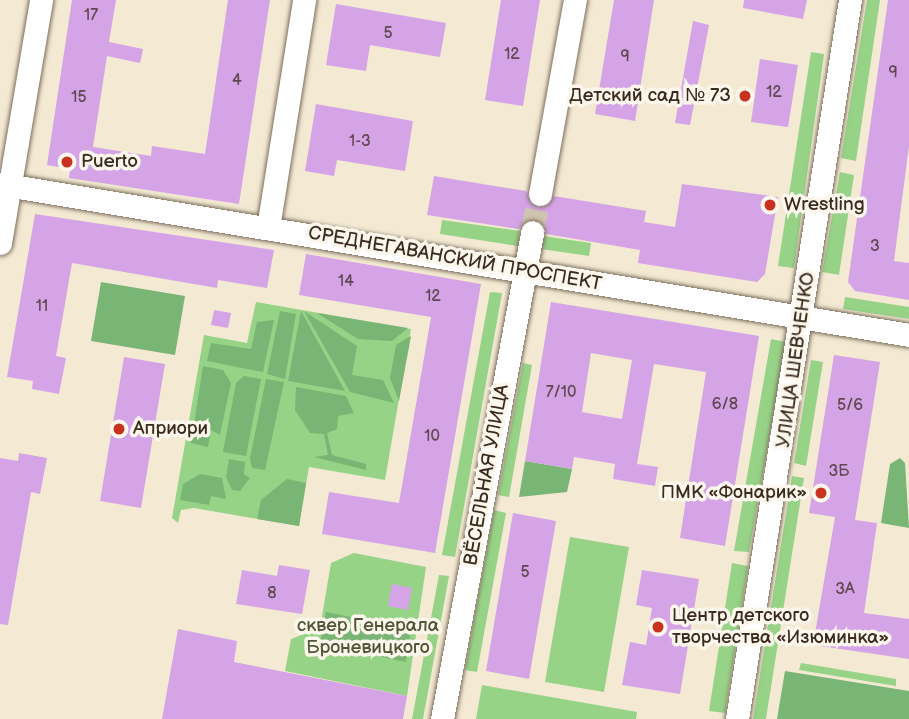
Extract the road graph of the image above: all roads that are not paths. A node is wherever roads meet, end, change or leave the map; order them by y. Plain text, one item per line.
1 (41, 0) edge
2 (304, 0) edge
3 (575, 0) edge
4 (850, 0) edge
5 (5, 184) edge
6 (540, 194) tunnel mouth
7 (268, 228) junction
8 (532, 232) tunnel mouth
9 (0, 243) edge
10 (525, 271) junction
11 (803, 318) junction
12 (909, 335) edge
13 (442, 719) edge
14 (737, 719) edge

1 - 5 street
2 - 7 street
3 - 6 street
4 - 11 street, УЛИЦА ШЕВЧЕНКО
5 - 7 street, СРЕДНЕГАВАНСКИЙ ПРОСПЕКТ
5 - 9 street
7 - 10 street, СРЕДНЕГАВАНСКИЙ ПРОСПЕКТ
8 - 10 street, ВЁСЕЛЬНАЯ УЛИЦА
10 - 11 street, СРЕДНЕГАВАНСКИЙ ПРОСПЕКТ
10 - 13 street, ВЁСЕЛЬНАЯ УЛИЦА
11 - 12 street, СРЕДНЕГАВАНСКИЙ ПРОСПЕКТ
11 - 14 street, УЛИЦА ШЕВЧЕНКО

